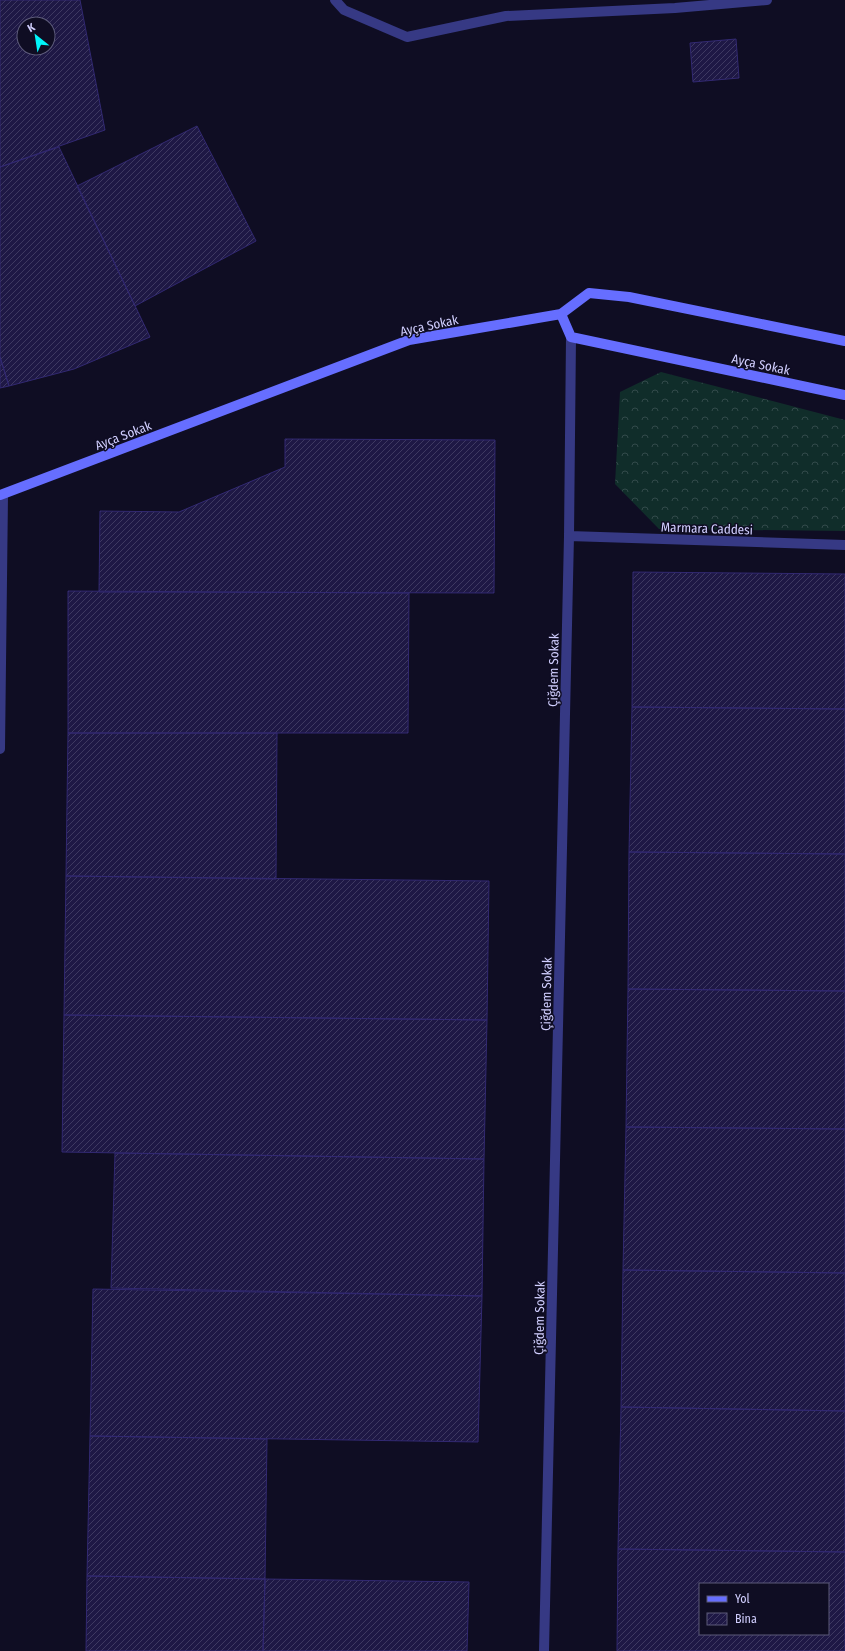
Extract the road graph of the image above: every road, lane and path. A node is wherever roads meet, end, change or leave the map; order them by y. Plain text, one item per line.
1 (335, 0) edge
2 (767, 0) edge
3 (562, 314) junction
4 (571, 337) junction
5 (845, 341) edge
6 (845, 395) edge
7 (2, 495) edge
8 (569, 536) junction
9 (845, 545) edge
10 (0, 749) edge
11 (544, 1651) edge

1 - 2 street
3 - 4 street
3 - 5 street
3 - 7 street, Ayça Sokak
4 - 6 street, Ayça Sokak
4 - 8 street, Çiğdem Sokak
7 - 10 street
8 - 9 street, Marmara Caddesi
8 - 11 street, Çiğdem Sokak

